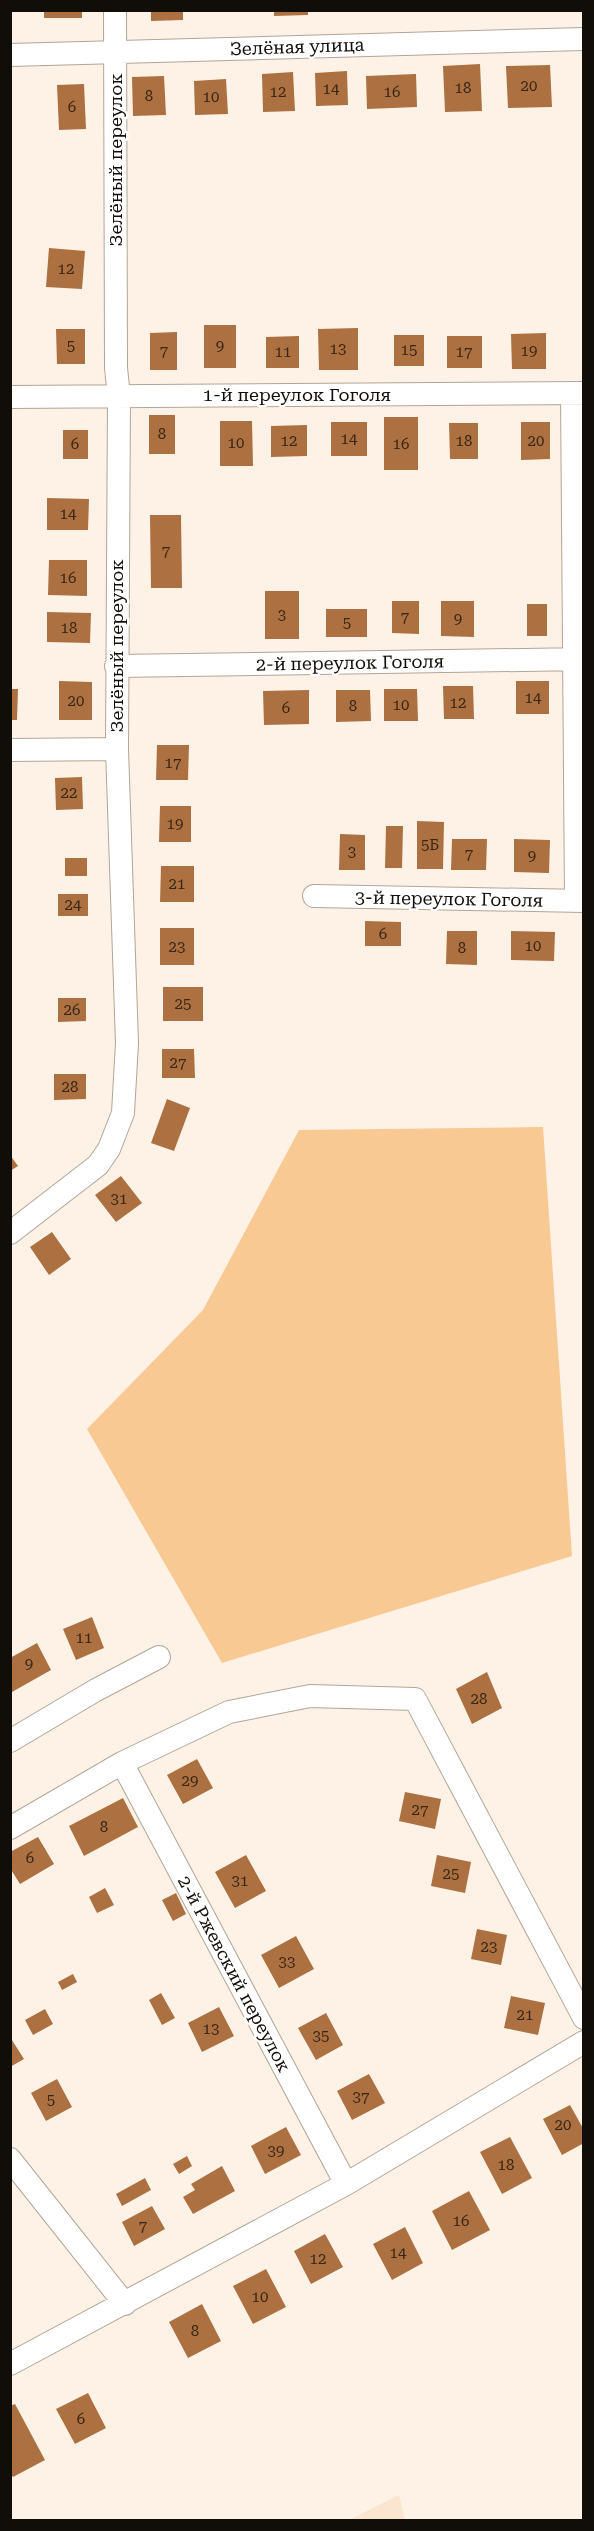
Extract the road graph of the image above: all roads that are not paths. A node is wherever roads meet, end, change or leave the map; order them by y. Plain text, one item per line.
1 (115, 10) edge
2 (584, 39) edge
3 (116, 53) junction
4 (10, 55) edge
5 (578, 393) edge
6 (119, 396) junction
7 (10, 397) edge
8 (579, 659) edge
9 (116, 666) junction
10 (117, 749) junction
11 (10, 750) edge
12 (314, 896) dead end
13 (580, 901) edge
14 (10, 1233) edge
15 (159, 1657) dead end
16 (10, 1741) edge
17 (122, 1763) junction
18 (10, 1828) edge
19 (584, 2018) edge
20 (584, 2042) edge
21 (10, 2159) edge
22 (346, 2184) junction
23 (125, 2304) junction
24 (10, 2364) edge

1 - 3 street, Зелёный переулок
2 - 3 street, Зелёная улица
3 - 4 street, Зелёная улица
3 - 6 street, Зелёный переулок
5 - 6 street, 1-й переулок Гоголя
5 - 8 street
6 - 7 street, 1-й переулок Гоголя
6 - 9 street, Зелёный переулок
8 - 9 street, 2-й переулок Гоголя
8 - 13 street
9 - 10 street, Зелёный переулок
10 - 11 street
10 - 14 street, Зелёный переулок
12 - 13 street, 3-й переулок Гоголя
15 - 16 street
17 - 18 street
17 - 19 street
17 - 22 street, 2-й Ржевский переулок
20 - 22 street
21 - 23 street
22 - 23 street
23 - 24 street

